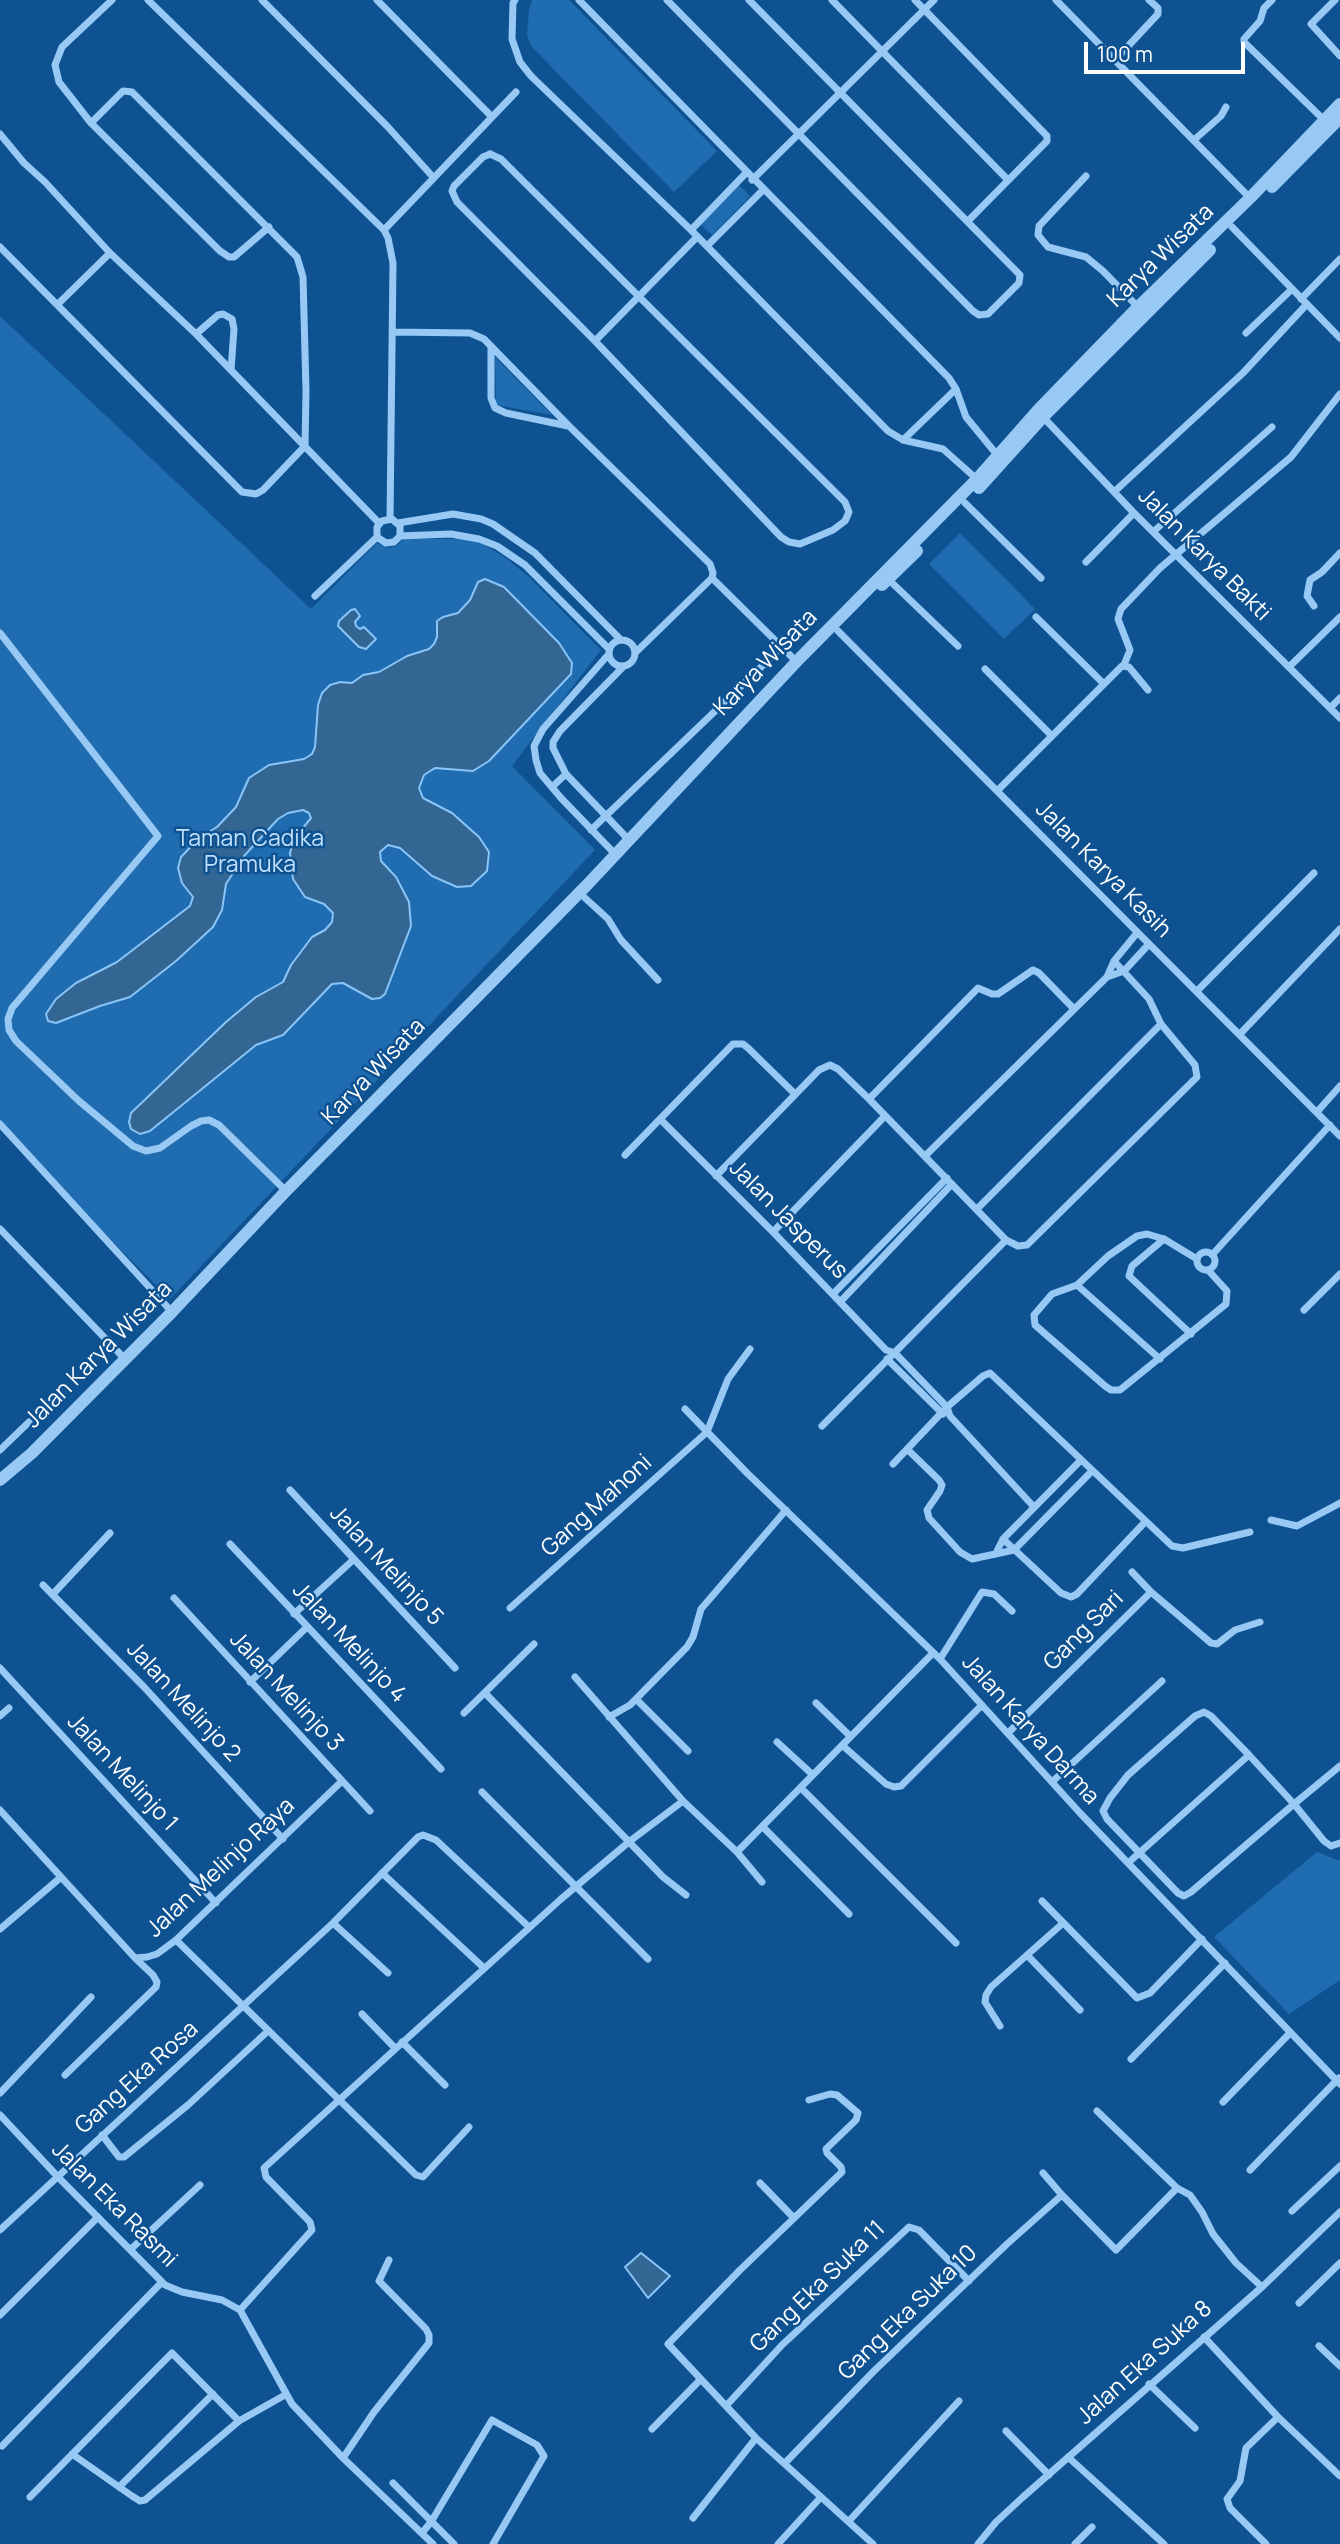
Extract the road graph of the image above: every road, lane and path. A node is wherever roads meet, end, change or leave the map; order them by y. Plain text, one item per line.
1 (112, 0) edge
2 (148, 0) edge
3 (262, 0) edge
4 (377, 0) edge
5 (515, 0) edge
6 (579, 0) edge
7 (667, 0) edge
8 (749, 0) edge
9 (832, 0) edge
10 (915, 0) edge
11 (934, 0) edge
12 (1056, 0) edge
13 (1149, 0) edge
14 (1272, 0) edge
15 (1335, 0) edge
16 (924, 9) junction
17 (882, 52) junction
18 (1340, 56) edge
19 (1115, 59) junction
20 (516, 92) dead end
21 (842, 92) junction
22 (1340, 104) edge
23 (1226, 107) dead end
24 (491, 116) junction
25 (1340, 118) edge
26 (1324, 120) junction
27 (91, 122) junction
28 (800, 133) junction
29 (0, 134) edge
30 (1194, 141) junction
31 (746, 173) junction
32 (1086, 176) dead end
33 (433, 177) junction
34 (752, 180) junction
35 (1008, 180) junction
36 (763, 190) junction
37 (1250, 198) junction
38 (969, 220) junction
39 (1232, 227) junction
40 (269, 228) junction
41 (384, 230) junction
42 (691, 230) junction
43 (697, 237) junction
44 (707, 246) junction
45 (0, 247) edge
46 (110, 253) junction
47 (1340, 259) edge
48 (1292, 289) junction
49 (640, 295) junction
50 (1304, 302) junction
51 (58, 304) junction
52 (1138, 307) junction
53 (393, 332) junction
54 (1246, 333) dead end
55 (196, 334) junction
56 (1339, 335) edge
57 (594, 341) junction
58 (491, 346) junction
59 (231, 370) junction
60 (956, 389) junction
61 (1340, 394) edge
62 (1043, 417) junction
63 (569, 426) junction
64 (1272, 427) dead end
65 (903, 440) junction
66 (305, 446) junction
67 (1001, 459) junction
68 (980, 482) junction
69 (1114, 492) junction
70 (965, 503) junction
71 (1134, 513) junction
72 (390, 519) junction
73 (379, 523) junction
74 (398, 523) junction
75 (1153, 532) junction
76 (400, 536) junction
77 (377, 537) junction
78 (536, 553) junction
79 (1340, 553) edge
80 (1178, 555) junction
81 (1086, 562) dead end
82 (525, 565) junction
83 (712, 578) junction
84 (1041, 578) dead end
85 (888, 579) junction
86 (315, 596) dead end
87 (1314, 606) dead end
88 (1036, 617) dead end
89 (1340, 617) edge
90 (838, 631) junction
91 (0, 633) edge
92 (621, 640) junction
93 (958, 646) dead end
94 (782, 647) junction
95 (609, 652) junction
96 (635, 653) junction
97 (796, 661) junction
98 (1124, 665) junction
99 (623, 667) junction
100 (1289, 667) junction
101 (985, 669) dead end
102 (1104, 684) junction
103 (1147, 690) dead end
104 (1340, 698) edge
105 (1334, 712) edge
106 (1052, 736) junction
107 (566, 774) junction
108 (552, 788) junction
109 (997, 791) junction
110 (606, 816) junction
111 (591, 830) junction
112 (629, 840) junction
113 (615, 854) junction
114 (1314, 873) dead end
115 (585, 898) junction
116 (1340, 929) edge
117 (1137, 933) junction
118 (1149, 944) junction
119 (1114, 961) junction
120 (1124, 971) junction
121 (1107, 977) junction
122 (658, 980) dead end
123 (1198, 990) junction
124 (1074, 1009) junction
125 (1161, 1024) junction
126 (1240, 1034) junction
127 (1340, 1086) edge
128 (795, 1094) junction
129 (869, 1099) junction
130 (1317, 1112) junction
131 (886, 1116) junction
132 (660, 1119) junction
133 (0, 1124) edge
134 (1330, 1125) junction
135 (1340, 1136) edge
136 (625, 1155) dead end
137 (925, 1156) junction
138 (716, 1176) junction
139 (949, 1181) junction
140 (288, 1193) junction
141 (977, 1209) junction
142 (0, 1229) edge
143 (773, 1232) junction
144 (1164, 1239) junction
145 (1006, 1240) junction
146 (1212, 1255) junction
147 (226, 1256) joint
148 (1197, 1259) junction
149 (1208, 1270) junction
150 (1340, 1273) edge
151 (1077, 1285) junction
152 (834, 1294) junction
153 (841, 1301) junction
154 (1304, 1310) dead end
155 (174, 1314) junction
156 (1191, 1334) junction
157 (750, 1349) dead end
158 (886, 1350) junction
159 (895, 1353) junction
160 (125, 1359) junction
161 (1160, 1359) junction
162 (887, 1361) junction
163 (947, 1407) junction
164 (685, 1409) dead end
165 (941, 1414) junction
166 (950, 1416) junction
167 (29, 1422) dead end
168 (822, 1426) dead end
169 (708, 1432) junction
170 (907, 1448) junction
171 (0, 1450) edge
172 (1081, 1460) junction
173 (893, 1464) dead end
174 (1092, 1471) junction
175 (0, 1480) edge
176 (0, 1489) edge
177 (290, 1490) dead end
178 (1340, 1503) edge
179 (1034, 1507) junction
180 (786, 1510) junction
181 (1271, 1520) dead end
182 (1145, 1522) junction
183 (1250, 1532) dead end
184 (110, 1533) dead end
185 (1003, 1539) junction
186 (230, 1544) dead end
187 (1014, 1549) junction
188 (997, 1551) junction
189 (353, 1560) junction
190 (1132, 1572) dead end
191 (43, 1585) dead end
192 (1151, 1592) junction
193 (53, 1594) junction
194 (174, 1598) dead end
195 (510, 1608) dead end
196 (1012, 1611) dead end
197 (294, 1614) junction
198 (1260, 1622) dead end
199 (307, 1627) junction
200 (534, 1644) dead end
201 (933, 1653) junction
202 (940, 1660) junction
203 (0, 1668) edge
204 (455, 1668) dead end
205 (575, 1677) dead end
206 (1162, 1681) dead end
207 (250, 1682) junction
208 (485, 1693) junction
209 (637, 1700) junction
210 (816, 1703) dead end
211 (982, 1705) junction
212 (9, 1708) dead end
213 (464, 1713) dead end
214 (0, 1716) edge
215 (609, 1717) junction
216 (1008, 1732) junction
217 (850, 1736) junction
218 (777, 1742) dead end
219 (842, 1745) junction
220 (688, 1751) dead end
221 (1249, 1755) junction
222 (1340, 1766) edge
223 (441, 1769) dead end
224 (813, 1775) junction
225 (1053, 1781) junction
226 (342, 1782) junction
227 (801, 1788) junction
228 (482, 1792) dead end
229 (683, 1801) junction
230 (1294, 1804) junction
231 (0, 1810) edge
232 (370, 1811) dead end
233 (763, 1827) junction
234 (282, 1839) junction
235 (630, 1841) junction
236 (1340, 1843) edge
237 (737, 1852) junction
238 (1139, 1852) junction
239 (1128, 1863) junction
240 (382, 1874) junction
241 (60, 1878) junction
242 (762, 1882) dead end
243 (577, 1885) junction
244 (686, 1895) dead end
245 (1042, 1901) dead end
246 (216, 1903) junction
247 (849, 1914) dead end
248 (333, 1923) junction
249 (1062, 1924) junction
250 (529, 1927) junction
251 (0, 1929) edge
252 (1202, 1939) junction
253 (176, 1940) junction
254 (956, 1943) dead end
255 (1027, 1955) junction
256 (135, 1958) junction
257 (648, 1959) dead end
258 (1225, 1963) junction
259 (484, 1968) junction
260 (388, 1973) dead end
261 (91, 1997) dead end
262 (243, 2007) junction
263 (1080, 2010) dead end
264 (362, 2014) dead end
265 (1000, 2026) dead end
266 (268, 2031) junction
267 (1290, 2033) junction
268 (402, 2042) junction
269 (395, 2048) junction
270 (1131, 2059) dead end
271 (65, 2075) dead end
272 (1339, 2081) edge
273 (445, 2085) dead end
274 (0, 2093) edge
275 (339, 2101) junction
276 (809, 2101) dead end
277 (1223, 2102) dead end
278 (1097, 2111) dead end
279 (0, 2115) edge
280 (468, 2127) dead end
281 (102, 2135) junction
282 (1340, 2166) edge
283 (1250, 2170) dead end
284 (1044, 2173) dead end
285 (58, 2177) junction
286 (760, 2183) dead end
287 (200, 2185) dead end
288 (1177, 2188) junction
289 (1062, 2195) junction
290 (1292, 2211) dead end
291 (1340, 2212) edge
292 (98, 2217) junction
293 (794, 2218) junction
294 (0, 2230) edge
295 (131, 2249) junction
296 (388, 2260) dead end
297 (1340, 2263) edge
298 (969, 2281) junction
299 (162, 2282) junction
300 (1262, 2287) junction
301 (1299, 2303) dead end
302 (240, 2310) junction
303 (0, 2315) edge
304 (1204, 2337) junction
305 (1319, 2346) dead end
306 (1340, 2366) edge
307 (701, 2379) junction
308 (1149, 2384) junction
309 (213, 2395) junction
310 (285, 2395) junction
311 (958, 2401) dead end
312 (726, 2406) junction
313 (1278, 2417) junction
314 (239, 2421) junction
315 (1195, 2428) dead end
316 (652, 2429) dead end
317 (1006, 2431) dead end
318 (756, 2438) junction
319 (2, 2446) dead end
320 (72, 2454) junction
321 (343, 2458) junction
322 (1068, 2458) junction
323 (785, 2463) junction
324 (1049, 2474) junction
325 (1340, 2476) edge
326 (393, 2483) dead end
327 (120, 2487) junction
328 (30, 2497) dead end
329 (821, 2497) junction
330 (693, 2518) dead end
331 (849, 2521) junction
332 (431, 2522) junction
333 (1091, 2527) dead end
334 (422, 2533) junction
335 (433, 2544) edge
336 (454, 2544) edge
337 (493, 2544) edge
338 (778, 2544) edge
339 (873, 2544) edge
340 (978, 2544) edge
341 (1076, 2544) edge
342 (1164, 2544) edge
343 (1266, 2544) edge

1 - 27 street
2 - 41 street
3 - 33 street
4 - 24 street
5 - 42 street
6 - 31 street
7 - 28 street
8 - 21 street
9 - 17 street
10 - 16 street
11 - 16 street
12 - 19 street
13 - 19 street
14 - 26 street
15 - 18 street
16 - 17 street
16 - 35 street
17 - 21 street
17 - 35 street
19 - 30 street
20 - 24 street
21 - 28 street
21 - 38 street
22 - 26 street, Karya Wisata
23 - 30 street
24 - 33 street
25 - 39 street, Karya Wisata
26 - 37 street, Karya Wisata
27 - 40 street
27 - 40 street
28 - 34 street
28 - 38 street
29 - 46 street
30 - 37 street
31 - 34 street
31 - 42 street
32 - 52 street
33 - 41 street
34 - 36 street
35 - 38 street
36 - 44 street
36 - 60 street
37 - 52 street, Karya Wisata
39 - 48 street
39 - 62 street, Karya Wisata
40 - 66 street
41 - 53 street
42 - 43 street
43 - 44 street
43 - 49 street
44 - 65 street
45 - 51 street
46 - 51 street
46 - 55 street
47 - 50 street
48 - 50 street
48 - 54 street
49 - 57 street
49 - 57 street
49 - 57 street
50 - 56 street
50 - 69 street
51 - 66 street
52 - 67 street, Karya Wisata
53 - 58 street
53 - 72 street
55 - 59 street
55 - 59 street
58 - 63 street
58 - 63 street
59 - 66 street
60 - 65 street
60 - 67 street
61 - 80 street
62 - 67 street, Karya Wisata
62 - 69 street, Jalan Karya Bakti
63 - 83 street
64 - 75 street
65 - 68 street
66 - 73 street
67 - 68 street, Karya Wisata
68 - 70 street, Karya Wisata
68 - 97 street, Karya Wisata
69 - 71 street, Jalan Karya Bakti
70 - 84 street
70 - 85 street, Karya Wisata
71 - 75 street, Jalan Karya Bakti
71 - 81 street
72 - 73 street
72 - 74 street
73 - 77 street
74 - 76 street
74 - 78 street
75 - 80 street, Jalan Karya Bakti
76 - 77 street
76 - 82 street
77 - 86 street
78 - 82 street
78 - 92 street
79 - 87 street
80 - 98 street
80 - 100 street, Jalan Karya Bakti
82 - 95 street
83 - 94 street
83 - 96 street
85 - 90 street, Karya Wisata
85 - 93 street
88 - 102 street
89 - 100 street
90 - 109 street, Jalan Karya Kasih
90 - 115 street, Karya Wisata
91 - 140 street
92 - 95 street
92 - 96 street
94 - 97 street
94 - 110 street
95 - 99 street
95 - 108 street
96 - 99 street
97 - 112 street, Karya Wisata
98 - 102 street
98 - 103 street
99 - 107 street
100 - 105 street, Jalan Karya Bakti
101 - 106 street
102 - 106 street
104 - 105 street
106 - 109 street
107 - 108 street
107 - 110 street
108 - 111 street
109 - 117 street, Jalan Karya Kasih
110 - 111 street
110 - 112 street
111 - 113 street
112 - 113 street, Karya Wisata
113 - 140 street, Karya Wisata
114 - 123 street
115 - 122 street
115 - 140 street, Karya Wisata
116 - 126 street
117 - 118 street, Jalan Karya Kasih
117 - 119 street
118 - 120 street
118 - 123 street, Jalan Karya Kasih
119 - 120 street
119 - 121 street
120 - 121 street
120 - 125 street
121 - 124 street
123 - 126 street, Jalan Karya Kasih
124 - 129 street
124 - 137 street
125 - 141 street
125 - 145 street
126 - 130 street, Jalan Karya Kasih
127 - 130 street
128 - 129 street
128 - 132 street
128 - 138 street
129 - 131 street
130 - 134 street, Jalan Karya Kasih
131 - 137 street
131 - 143 street
132 - 136 street
132 - 138 street, Jalan Jasperus
133 - 155 street
134 - 135 street, Jalan Karya Kasih
134 - 146 street
137 - 139 street
138 - 143 street, Jalan Jasperus
139 - 141 street
139 - 152 street
139 - 153 street
140 - 147 street, Karya Wisata
140 - 155 street, Karya Wisata
141 - 145 street
142 - 160 street
143 - 152 street, Jalan Jasperus
144 - 148 street
144 - 151 street
144 - 156 street
145 - 159 street
146 - 148 street
146 - 149 street
147 - 155 street, Jalan Karya Wisata
148 - 149 street
149 - 156 street
150 - 154 street
151 - 161 street
151 - 161 street
152 - 153 street, Jalan Jasperus
153 - 158 street, Jalan Jasperus
155 - 160 street, Jalan Karya Wisata
155 - 176 street, Karya Wisata
156 - 161 street
157 - 169 street
158 - 159 street, Jalan Jasperus
158 - 162 street
159 - 162 street
159 - 163 street, Jalan Jasperus
160 - 175 street, Jalan Karya Wisata
162 - 165 street
162 - 168 street
163 - 165 street
163 - 166 street, Jalan Jasperus
163 - 172 street
164 - 169 street, Jalan Karya Darma
165 - 166 street
165 - 170 street
166 - 179 street, Jalan Jasperus
167 - 171 street
169 - 180 street, Jalan Karya Darma
169 - 195 street, Gang Mahoni
170 - 173 street
170 - 188 street
172 - 174 street
172 - 179 street
174 - 182 street
174 - 187 street
177 - 189 street, Jalan Melinjo 5
178 - 181 street
179 - 185 street
180 - 201 street, Jalan Karya Darma
180 - 209 street
182 - 183 street
182 - 187 street
184 - 193 street
185 - 187 street
185 - 188 street
186 - 197 street, Jalan Melinjo 4
187 - 188 street
189 - 197 street
189 - 204 street, Jalan Melinjo 5
190 - 192 street
191 - 193 street, Jalan Melinjo 2
192 - 198 street, Gang Sari
192 - 216 street, Gang Sari
193 - 234 street, Jalan Melinjo 2
194 - 207 street, Jalan Melinjo 3
196 - 202 street
197 - 199 street, Jalan Melinjo 4
199 - 207 street
199 - 223 street, Jalan Melinjo 4
200 - 208 street
201 - 202 street, Jalan Karya Darma
201 - 217 street
202 - 211 street, Jalan Karya Darma
203 - 246 street, Jalan Melinjo 1
205 - 215 street
206 - 225 street
207 - 226 street, Jalan Melinjo 3
208 - 213 street
208 - 235 street
209 - 215 street
209 - 220 street
210 - 217 street
211 - 216 street, Jalan Karya Darma
211 - 219 street
212 - 214 street
215 - 229 street
216 - 225 street, Jalan Karya Darma
217 - 219 street
218 - 224 street
219 - 224 street
221 - 230 street
221 - 238 street
221 - 238 street
222 - 230 street
224 - 227 street
225 - 239 street, Jalan Karya Darma
226 - 232 street, Jalan Melinjo 3
226 - 234 street, Jalan Melinjo Raya
227 - 233 street
227 - 254 street
228 - 243 street
229 - 235 street
229 - 237 street
230 - 236 street
230 - 238 street
231 - 241 street, Jalan Melinjo Raya
233 - 237 street
233 - 247 street
234 - 246 street, Jalan Melinjo Raya
235 - 243 street
235 - 244 street
237 - 242 street
238 - 239 street
239 - 252 street, Jalan Karya Darma
240 - 248 street, Gang Eka Rosa
240 - 250 street, Gang Eka Rosa
240 - 259 street
241 - 251 street
241 - 256 street, Jalan Melinjo Raya
243 - 250 street
243 - 257 street
245 - 249 street
246 - 253 street, Jalan Melinjo Raya
248 - 260 street
248 - 262 street, Gang Eka Rosa
249 - 252 street
249 - 255 street
250 - 259 street
252 - 258 street, Jalan Karya Darma
253 - 256 street, Jalan Melinjo Raya
253 - 262 street
255 - 263 street
255 - 265 street
256 - 271 street
258 - 267 street, Jalan Karya Darma
258 - 270 street
259 - 268 street
261 - 274 street
262 - 266 street
262 - 281 street, Gang Eka Rosa
264 - 269 street
266 - 275 street
266 - 281 street
267 - 272 street, Jalan Karya Darma
267 - 277 street
268 - 269 street
268 - 273 street
269 - 275 street
272 - 283 street
275 - 280 street
275 - 302 street
276 - 293 street
278 - 288 street
279 - 285 street, Jalan Eka Rasmi
281 - 285 street, Gang Eka Rosa
282 - 290 street
284 - 289 street
285 - 292 street, Jalan Eka Rasmi
285 - 294 street, Gang Eka Rosa
286 - 293 street
287 - 295 street
288 - 289 street
288 - 300 street
289 - 298 street, Gang Eka Suka 10
291 - 300 street, Jalan Eka Suka 8
292 - 295 street, Jalan Eka Rasmi
292 - 303 street
293 - 307 street
295 - 299 street, Jalan Eka Rasmi
296 - 321 street
297 - 301 street
298 - 312 street, Gang Eka Suka 11
298 - 323 street, Gang Eka Suka 10
299 - 302 street, Jalan Eka Rasmi
299 - 319 street
300 - 304 street, Jalan Eka Suka 8
302 - 310 street
304 - 308 street, Jalan Eka Suka 8
304 - 313 street
305 - 306 street
307 - 312 street
307 - 316 street
308 - 315 street
308 - 322 street, Jalan Eka Suka 8
309 - 314 street
309 - 320 street
309 - 327 street
310 - 314 street
310 - 321 street
311 - 331 street
312 - 318 street
313 - 325 street
313 - 343 street
314 - 327 street
317 - 324 street
318 - 323 street
318 - 330 street
320 - 327 street
320 - 328 street
321 - 334 street
322 - 324 street, Jalan Eka Suka 8
322 - 342 street
323 - 329 street
324 - 340 street, Jalan Eka Suka 8
326 - 332 street
329 - 331 street
329 - 338 street
331 - 339 street
332 - 334 street
332 - 336 street
332 - 337 street
333 - 341 street
334 - 335 street

